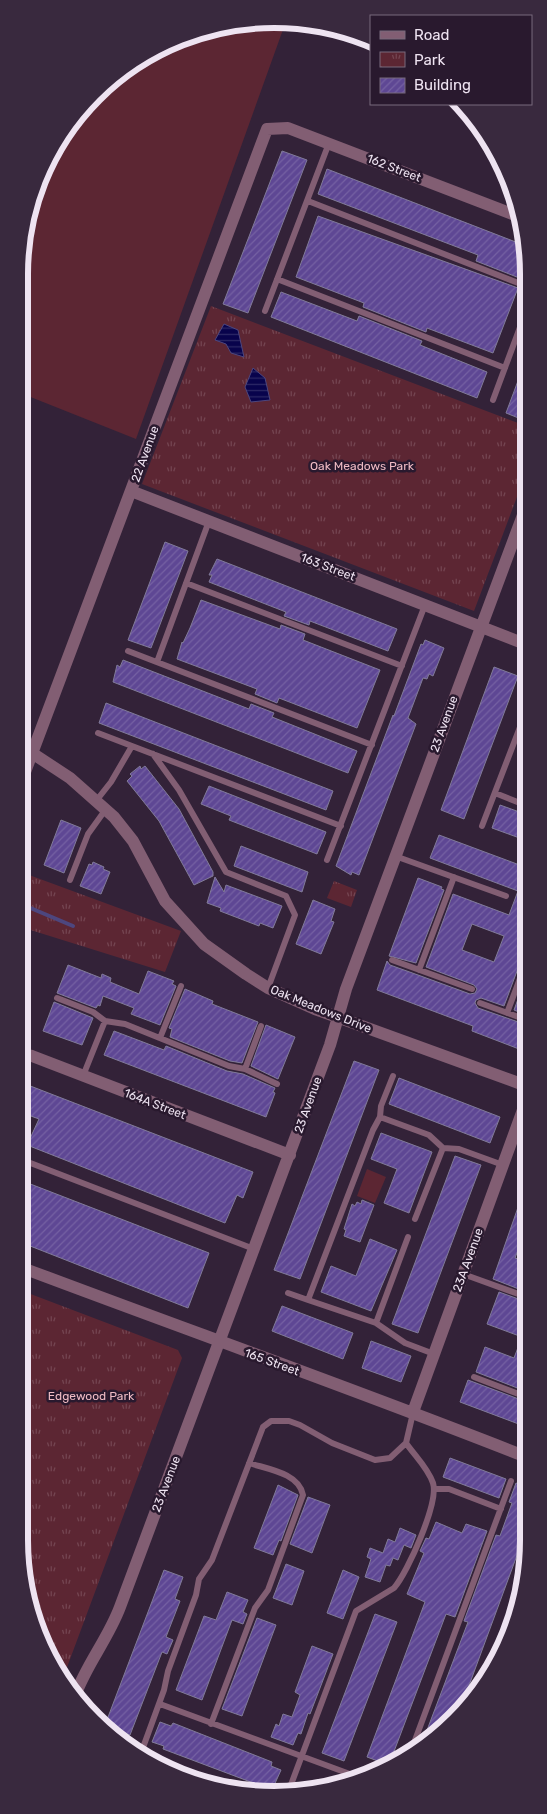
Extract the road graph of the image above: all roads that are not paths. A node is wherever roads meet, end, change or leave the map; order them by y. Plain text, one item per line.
1 (267, 129) joint
2 (329, 143) junction
3 (308, 201) junction
4 (512, 214) edge
5 (277, 279) junction
6 (520, 284) edge
7 (265, 311) dead end
8 (520, 327) edge
9 (505, 368) junction
10 (492, 400) dead end
11 (131, 491) junction
12 (209, 521) junction
13 (520, 524) edge
14 (186, 583) junction
15 (425, 605) junction
16 (481, 626) junction
17 (520, 642) edge
18 (128, 651) dead end
19 (157, 662) junction
20 (402, 666) junction
21 (520, 728) edge
22 (98, 733) dead end
23 (372, 745) junction
24 (132, 746) junction
25 (32, 753) junction
26 (153, 754) junction
27 (28, 764) edge
28 (495, 793) junction
29 (520, 803) edge
30 (101, 805) junction
31 (340, 826) junction
32 (482, 826) dead end
33 (395, 856) junction
34 (328, 860) dead end
35 (454, 877) junction
36 (70, 880) dead end
37 (506, 896) dead end
38 (392, 960) dead end
39 (419, 970) junction
40 (520, 977) edge
41 (181, 986) dead end
42 (268, 988) junction
43 (472, 989) dead end
44 (57, 998) dead end
45 (480, 1003) dead end
46 (507, 1012) junction
47 (520, 1017) edge
48 (339, 1018) junction
49 (105, 1021) junction
50 (261, 1026) dead end
51 (160, 1038) junction
52 (28, 1055) edge
53 (245, 1069) junction
54 (83, 1076) junction
55 (392, 1076) dead end
56 (520, 1083) edge
57 (277, 1084) dead end
58 (380, 1117) junction
59 (520, 1118) edge
60 (443, 1148) junction
61 (290, 1155) junction
62 (28, 1162) edge
63 (503, 1165) junction
64 (415, 1219) dead end
65 (408, 1237) dead end
66 (255, 1250) junction
67 (28, 1270) edge
68 (463, 1274) junction
69 (288, 1293) dead end
70 (520, 1295) edge
71 (308, 1300) junction
72 (376, 1323) junction
73 (219, 1342) junction
74 (434, 1354) junction
75 (474, 1377) dead end
76 (520, 1394) edge
77 (413, 1412) junction
78 (406, 1444) junction
79 (520, 1454) edge
80 (250, 1462) junction
81 (512, 1481) dead end
82 (434, 1489) junction
83 (501, 1509) junction
84 (77, 1689) edge
85 (160, 1704) junction
86 (211, 1724) junction
87 (414, 1742) edge
88 (142, 1749) edge
89 (301, 1758) junction
90 (349, 1774) edge
91 (291, 1786) edge

1 - 2 street, 162 Street
1 - 11 street, 22 Avenue
2 - 3 lane
2 - 4 street, 162 Street
3 - 5 lane
3 - 6 lane
5 - 7 lane
5 - 9 lane
8 - 9 lane
9 - 10 lane
11 - 12 street, 163 Street
11 - 25 street, 22 Avenue
12 - 14 lane
12 - 15 street, 163 Street
13 - 16 street, 23 Avenue
14 - 19 lane
14 - 20 lane
15 - 16 street, 163 Street
15 - 20 lane
16 - 17 street, 163 Street
16 - 33 street, 23 Avenue
18 - 19 lane
19 - 23 lane
20 - 23 lane
21 - 28 lane
22 - 24 lane
23 - 31 lane
24 - 26 lane
24 - 30 lane
25 - 27 street, 22 Avenue
25 - 30 street, Oak Meadows Drive
26 - 31 lane
26 - 42 lane
28 - 29 lane
28 - 32 lane
30 - 36 lane
30 - 42 street, Oak Meadows Drive
31 - 34 lane
33 - 35 lane
33 - 48 street, 23 Avenue
35 - 37 lane
35 - 39 lane
38 - 39 lane
39 - 43 lane
40 - 46 lane
41 - 51 lane
42 - 48 street, Oak Meadows Drive
44 - 49 lane
45 - 46 lane
46 - 47 lane
48 - 56 street, Oak Meadows Drive
48 - 61 street, 23 Avenue
49 - 51 lane
49 - 54 lane
50 - 53 lane
51 - 53 lane
52 - 54 street, 164A Street
53 - 57 lane
54 - 61 street, 164A Street
55 - 58 lane
58 - 60 lane
58 - 71 lane
59 - 63 street, 23A Avenue
60 - 63 lane
60 - 64 lane
61 - 66 street, 23 Avenue
62 - 66 lane
63 - 68 street, 23A Avenue
65 - 72 lane
66 - 73 street, 23 Avenue
67 - 73 street, 165 Street
68 - 70 lane
68 - 74 street, 23A Avenue
69 - 71 lane
71 - 72 lane
72 - 74 lane
73 - 77 street, 165 Street
73 - 84 street, 23 Avenue
74 - 77 street, 23A Avenue
75 - 76 lane
77 - 78 lane
77 - 79 street, 165 Street
78 - 80 lane
78 - 82 lane
80 - 85 lane
80 - 86 lane
81 - 83 lane
82 - 83 lane
82 - 89 lane
83 - 87 lane
85 - 86 lane
85 - 88 lane
86 - 89 lane
89 - 90 lane
89 - 91 lane

